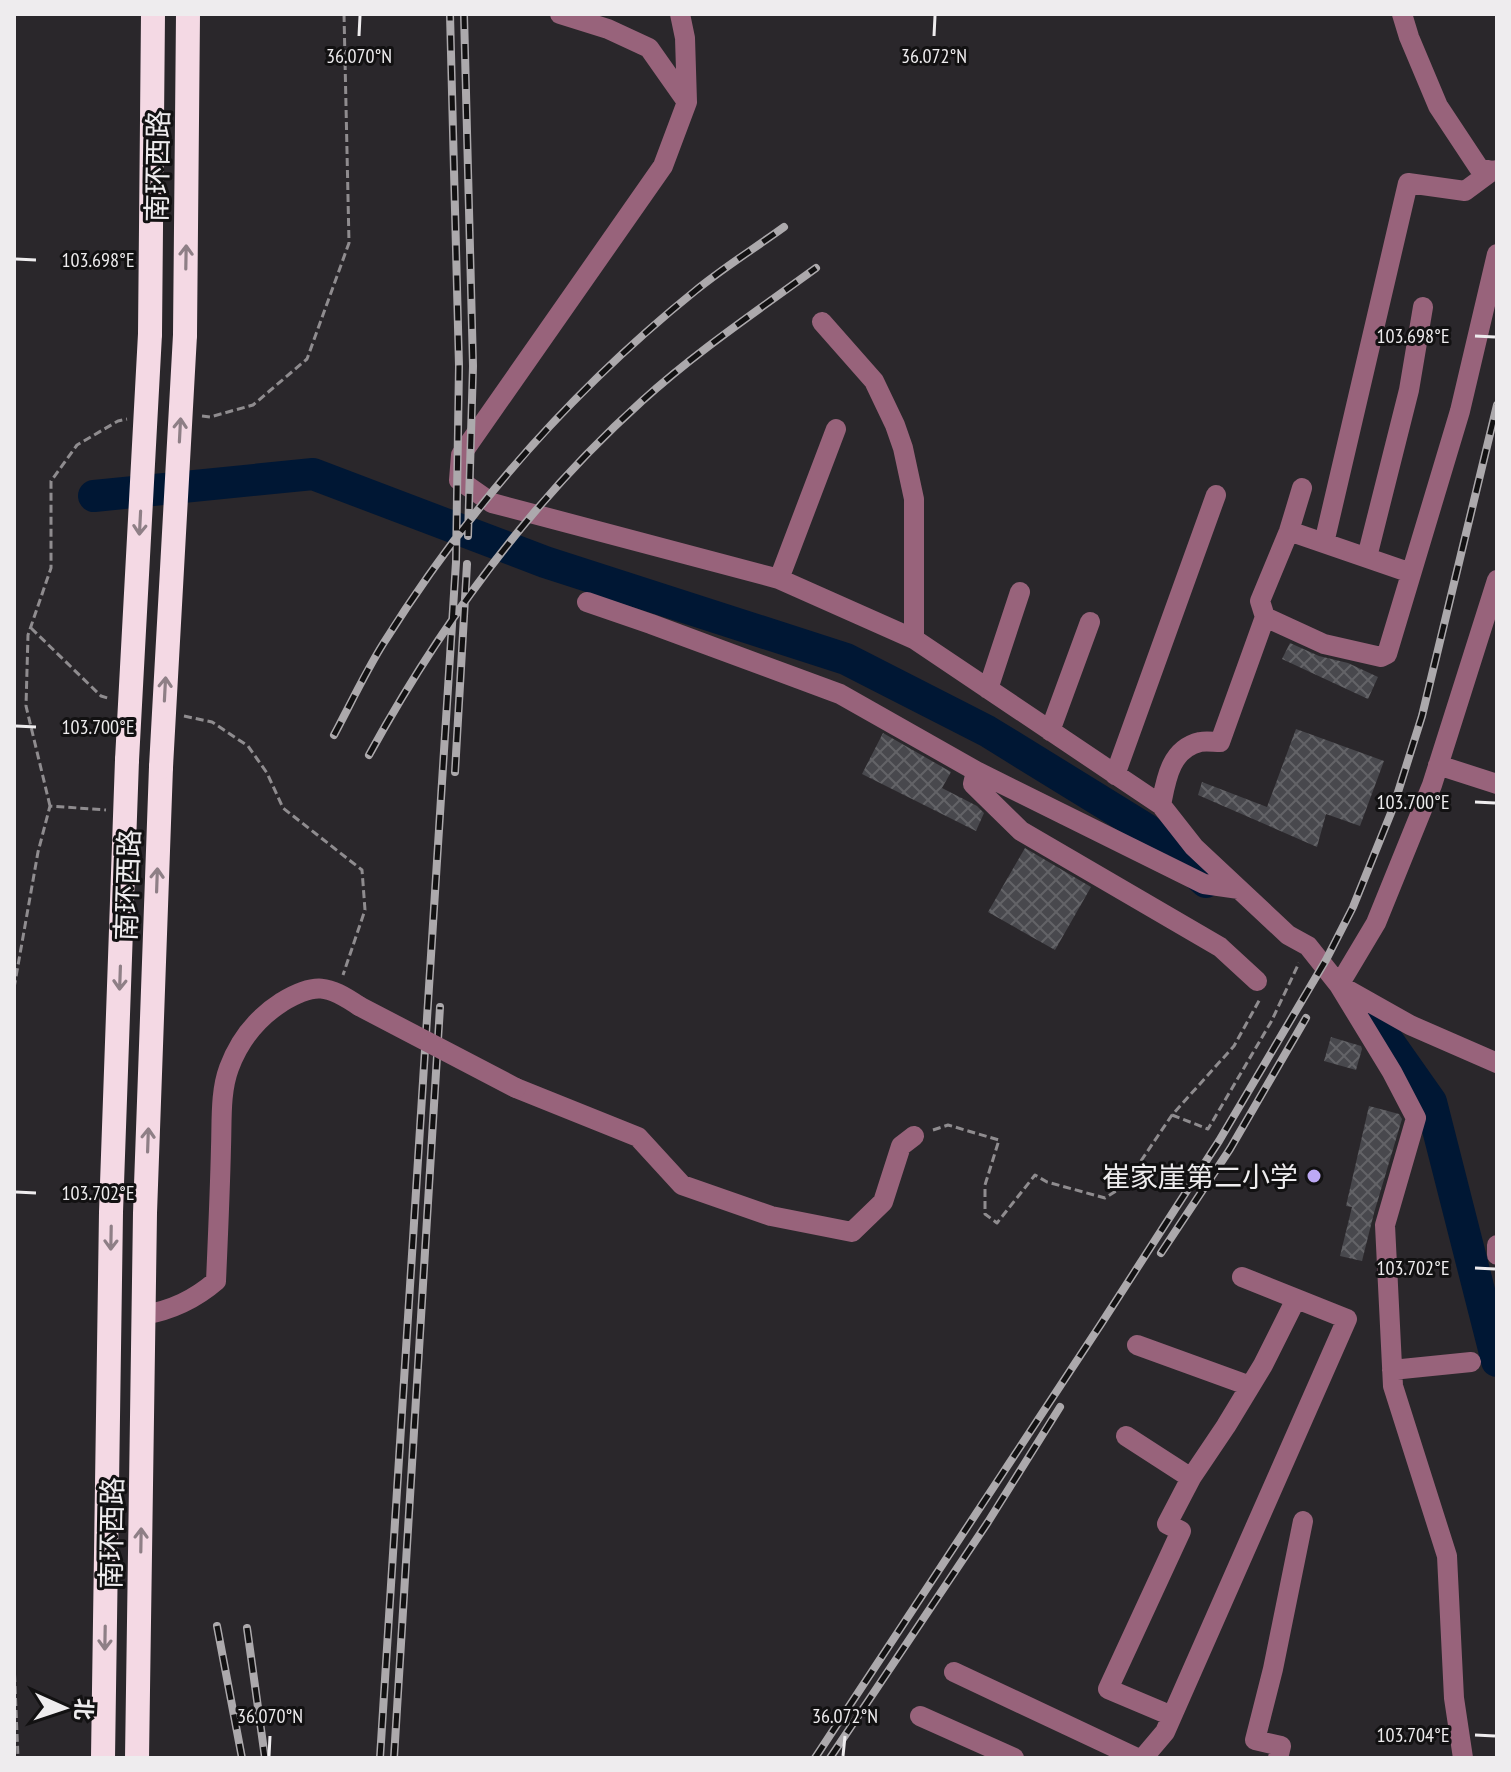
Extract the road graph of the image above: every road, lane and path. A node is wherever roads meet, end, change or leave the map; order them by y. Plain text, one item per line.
1 (153, 14) edge
2 (188, 14) edge
3 (560, 14) edge
4 (680, 14) edge
5 (1402, 14) edge
6 (687, 102) junction
7 (1494, 170) edge
8 (1497, 254) edge
9 (1423, 307) dead end
10 (822, 322) dead end
11 (836, 429) dead end
12 (1302, 488) dead end
13 (1216, 495) dead end
14 (1289, 531) junction
15 (1324, 543) junction
16 (1367, 557) junction
17 (1411, 573) junction
18 (779, 579) junction
19 (1497, 580) edge
20 (1020, 592) dead end
21 (587, 602) dead end
22 (1265, 617) junction
23 (1090, 622) dead end
24 (31, 628) dead end
25 (914, 639) junction
26 (988, 689) junction
27 (115, 700) dead end
28 (184, 716) dead end
29 (1050, 731) junction
30 (1438, 765) junction
31 (976, 771) junction
32 (1115, 775) junction
33 (1497, 784) edge
34 (1161, 805) junction
35 (125, 812) junction
36 (1239, 889) junction
37 (1308, 946) junction
38 (1257, 981) joint
39 (1339, 985) junction
40 (14, 988) edge
41 (337, 991) junction
42 (1497, 1063) edge
43 (1172, 1115) junction
44 (914, 1136) joint
45 (1497, 1245) edge
46 (1497, 1255) edge
47 (1242, 1277) dead end
48 (1296, 1299) junction
49 (144, 1315) junction
50 (1137, 1345) dead end
51 (1471, 1362) dead end
52 (1392, 1370) junction
53 (1250, 1386) junction
54 (1126, 1436) dead end
55 (1191, 1478) junction
56 (1303, 1521) dead end
57 (14, 1662) edge
58 (954, 1672) dead end
59 (920, 1716) dead end
60 (1172, 1716) junction
61 (18, 1758) edge
62 (103, 1758) edge
63 (137, 1758) edge
64 (1014, 1758) edge
65 (1137, 1758) edge
66 (1143, 1758) edge
67 (1278, 1758) edge
68 (1463, 1758) edge

1 -> 35 highway, 南环西路, bridge
49 -> 2 highway, 南环西路, bridge
3 - 6 street
4 - 6 street
5 - 7 street
6 - 18 street
7 - 15 street
8 - 17 street
9 - 16 street
10 - 25 street
11 - 18 street
12 - 14 street
13 - 32 street
14 - 15 street
14 - 22 street
15 - 16 street
16 - 17 street
17 - 22 street
18 - 25 street
19 - 30 street
20 - 26 street
21 - 31 street
22 - 34 street
23 - 29 street
24 - 27 path
25 - 26 street
26 - 29 street
28 - 41 path
29 - 32 street
30 - 33 street
30 - 39 street
31 - 36 street
31 - 38 street
32 - 34 street
34 - 36 street
35 - 40 path
35 -> 62 highway, 南环西路
36 - 37 street
37 - 39 street
37 - 43 path
38 - 43 path
39 - 42 street
39 - 52 street
41 - 44 street, bridge
41 - 49 street
43 - 44 path
45 - 46 street
47 - 48 street
48 - 53 street
48 - 60 street
63 -> 49 highway, 南环西路
50 - 53 street
51 - 52 street
52 - 68 street
53 - 55 street
54 - 55 street
55 - 60 street
56 - 67 street
57 - 61 path
58 - 65 street
59 - 64 street
60 - 66 street

